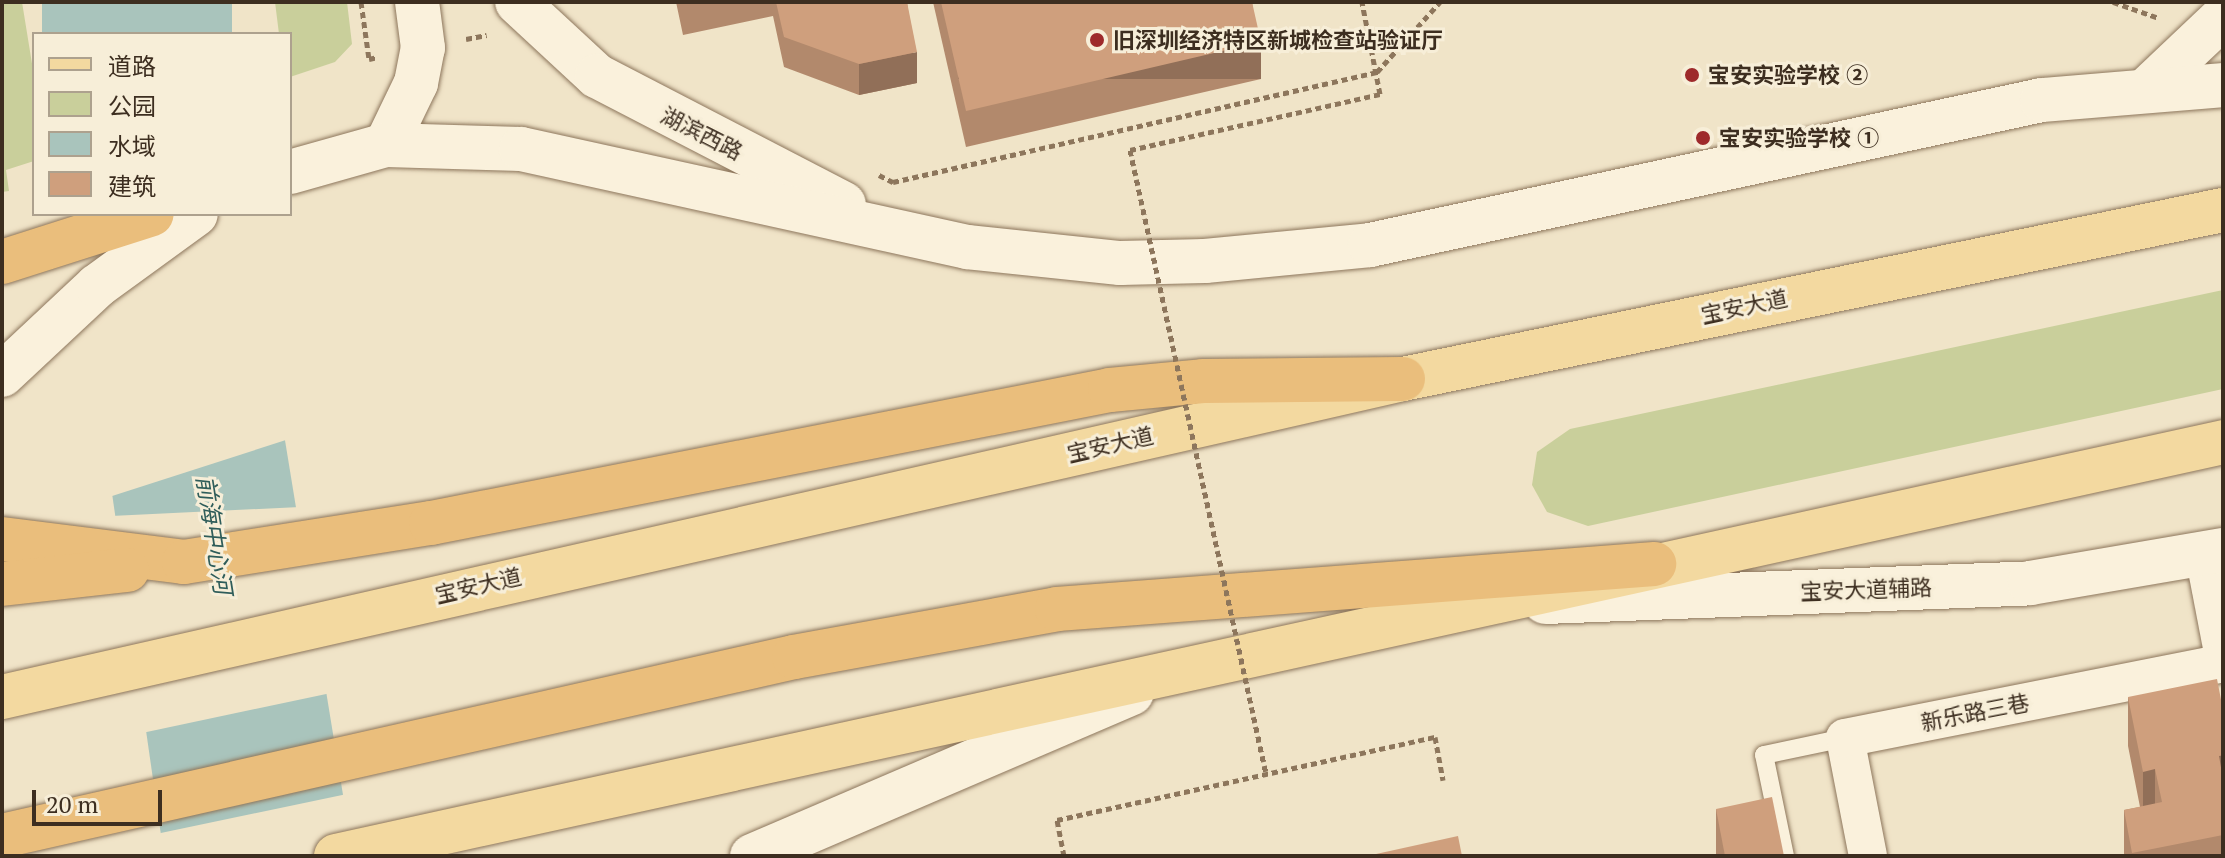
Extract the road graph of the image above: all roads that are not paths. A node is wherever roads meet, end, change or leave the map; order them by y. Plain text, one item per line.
1 (417, 2) edge
2 (526, 13) edge
3 (2223, 17) edge
4 (2223, 85) edge
5 (2148, 88) junction
6 (371, 148) junction
7 (292, 171) edge
8 (2223, 185) edge
9 (2223, 210) edge
10 (146, 216) edge
11 (193, 216) edge
12 (2115, 227) junction
13 (908, 233) junction
14 (10, 259) edge
15 (2, 375) edge
16 (1403, 379) junction
17 (2223, 442) edge
18 (2, 539) edge
19 (2214, 552) edge
20 (184, 562) junction
21 (1654, 564) junction
22 (2, 584) edge
23 (1507, 604) junction
24 (2223, 653) edge
25 (2223, 663) edge
26 (1171, 676) junction
27 (2, 697) edge
28 (1845, 738) junction
29 (2, 836) edge
30 (786, 847) edge
31 (336, 856) edge
32 (752, 856) edge
33 (1785, 856) edge
34 (1868, 856) edge

1 - 6 main road
2 - 13 main road, 湖滨西路
3 - 5 main road
4 - 5 main road
5 - 13 main road
6 - 7 main road
6 - 13 main road
8 - 12 main road
9 - 12 main road, 宝安大道
10 - 14 highway
11 - 15 main road
12 - 16 main road, 宝安大道
16 - 20 highway
16 - 27 main road, 宝安大道
17 - 21 main road
18 - 20 highway
19 - 23 main road, 宝安大道辅路
19 - 24 street
20 - 22 highway
21 - 23 main road
21 - 29 highway
23 - 26 main road
25 - 28 street, 新乐路三巷
26 - 30 main road
26 - 31 main road
28 - 33 lane
28 - 34 street
30 - 32 main road

